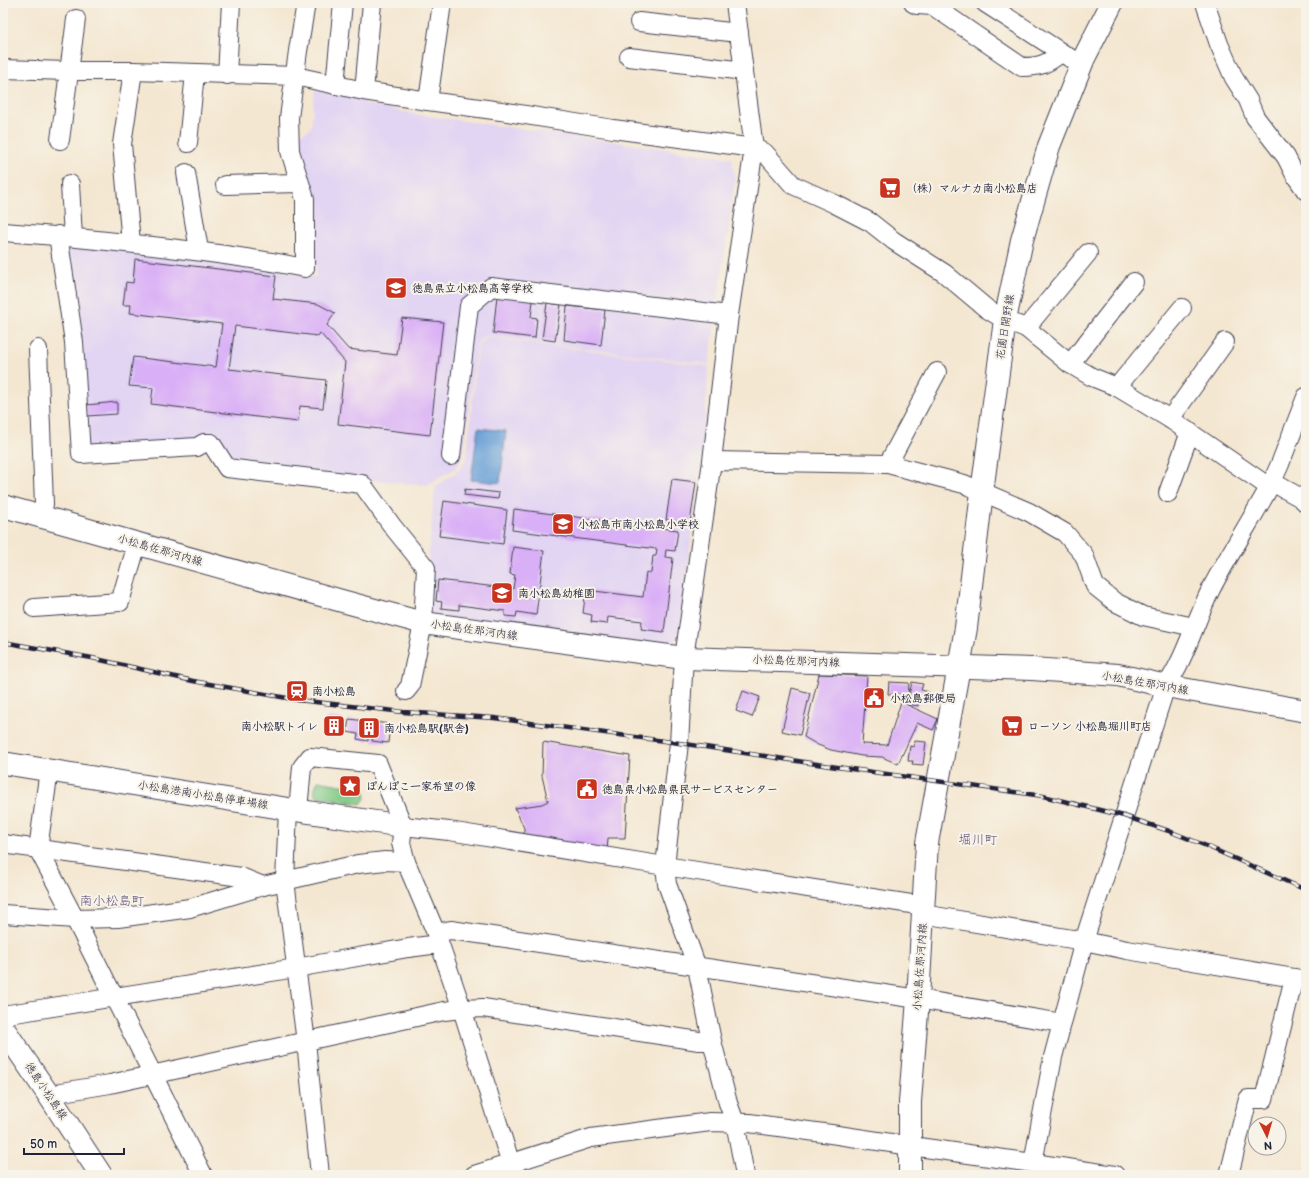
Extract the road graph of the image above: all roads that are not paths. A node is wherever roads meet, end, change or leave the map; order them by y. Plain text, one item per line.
1 (231, 3) edge
2 (306, 3) edge
3 (344, 3) edge
4 (372, 3) edge
5 (442, 3) edge
6 (735, 3) edge
7 (914, 3) edge
8 (985, 3) edge
9 (1112, 3) edge
10 (1205, 3) edge
11 (76, 19) dead end
12 (639, 22) dead end
13 (739, 33) junction
14 (1061, 53) junction
15 (629, 57) dead end
16 (1081, 65) junction
17 (3, 69) edge
18 (68, 71) junction
19 (133, 71) junction
20 (744, 71) junction
21 (195, 73) junction
22 (227, 75) junction
23 (295, 76) junction
24 (335, 85) junction
25 (364, 91) junction
26 (428, 101) junction
27 (60, 140) dead end
28 (188, 143) dead end
29 (754, 148) junction
30 (186, 173) dead end
31 (299, 183) junction
32 (70, 184) dead end
33 (225, 185) dead end
34 (1306, 191) edge
35 (3, 232) edge
36 (66, 236) junction
37 (130, 243) junction
38 (198, 252) junction
39 (1088, 253) dead end
40 (1134, 282) dead end
41 (1182, 308) dead end
42 (729, 315) junction
43 (1005, 320) junction
44 (1026, 328) junction
45 (1225, 342) dead end
46 (38, 349) dead end
47 (1070, 364) junction
48 (937, 372) dead end
49 (1117, 387) junction
50 (1306, 397) edge
51 (1170, 419) junction
52 (1190, 432) junction
53 (451, 456) dead end
54 (712, 461) junction
55 (888, 464) junction
56 (1270, 484) junction
57 (982, 492) junction
58 (1168, 493) dead end
59 (1306, 503) edge
60 (3, 506) edge
61 (41, 517) junction
62 (136, 544) junction
63 (34, 608) dead end
64 (423, 623) junction
65 (1194, 627) junction
66 (684, 658) junction
67 (959, 666) junction
68 (1166, 686) junction
69 (406, 691) dead end
70 (1306, 711) edge
71 (3, 763) edge
72 (49, 770) junction
73 (293, 810) junction
74 (403, 826) junction
75 (3, 844) edge
76 (38, 850) junction
77 (406, 862) junction
78 (665, 866) junction
79 (285, 881) junction
80 (263, 886) junction
81 (924, 910) junction
82 (3, 914) edge
83 (76, 919) junction
84 (437, 938) junction
85 (1084, 941) junction
86 (697, 967) junction
87 (296, 968) junction
88 (1300, 979) edge
89 (113, 996) junction
90 (918, 999) junction
91 (462, 1009) junction
92 (3, 1018) edge
93 (1062, 1023) junction
94 (3, 1028) edge
95 (712, 1041) junction
96 (306, 1042) junction
97 (154, 1075) junction
98 (50, 1097) junction
99 (735, 1122) junction
100 (910, 1146) junction
101 (1041, 1167) edge
102 (512, 1169) edge
103 (101, 1175) edge
104 (203, 1175) edge
105 (320, 1175) edge
106 (474, 1175) edge
107 (745, 1175) edge
108 (910, 1175) edge
109 (1115, 1175) edge
110 (1229, 1175) edge

1 - 22 street
2 - 23 street
3 - 24 street
4 - 25 street
5 - 26 street
6 - 13 street
7 - 14 street
8 - 14 street
9 - 16 main road, 花園日開野線
10 - 34 street
11 - 18 street
12 - 13 street
13 - 20 street
14 - 16 street
15 - 20 street
16 - 43 main road, 花園日開野線
17 - 18 street
18 - 19 street
18 - 27 street
19 - 21 street
19 - 37 street
20 - 29 street
21 - 22 street
21 - 28 street
22 - 23 street
23 - 24 street
23 - 31 street
24 - 25 street
25 - 26 street
26 - 29 street
29 - 42 street
29 - 43 street
30 - 38 street
31 - 33 street
31 - 38 street
32 - 36 street
35 - 36 street
36 - 37 street
36 - 64 street
37 - 38 street
39 - 44 street
40 - 47 street
41 - 49 street
42 - 53 street
42 - 54 street
43 - 44 street
43 - 57 main road, 花園日開野線
44 - 47 street
45 - 51 street
46 - 61 street
47 - 49 street
48 - 55 street
49 - 51 street
50 - 56 street
51 - 52 street
52 - 56 street
52 - 58 street
54 - 55 street
54 - 66 street
55 - 57 street
56 - 59 street
56 - 65 street
57 - 65 street
57 - 67 main road, 花園日開野線
60 - 61 main road, 小松島佐那河内線
61 - 62 main road, 小松島佐那河内線
62 - 63 street
62 - 64 main road, 小松島佐那河内線
64 - 66 main road, 小松島佐那河内線
64 - 69 street
65 - 68 street
66 - 67 main road, 小松島佐那河内線
66 - 78 street
67 - 68 main road, 小松島佐那河内線
67 - 81 main road, 小松島佐那河内線
68 - 70 main road, 小松島佐那河内線
68 - 85 street
71 - 72 main road, 小松島港南小松島停車場線
72 - 73 main road, 小松島港南小松島停車場線
72 - 76 street
73 - 74 main road, 小松島港南小松島停車場線
73 - 74 street
73 - 79 street
74 - 77 street
74 - 78 street
75 - 76 street
76 - 80 street
76 - 83 street
77 - 79 street
77 - 84 street
78 - 81 street
78 - 86 street
79 - 80 street
79 - 87 street
80 - 83 street
81 - 85 street
81 - 90 main road, 小松島佐那河内線
82 - 83 street
83 - 89 street
84 - 86 street
84 - 87 street
84 - 91 street
85 - 88 street
85 - 93 street
86 - 90 street
86 - 95 street
87 - 89 street
87 - 96 street
88 - 110 street
89 - 92 street
89 - 97 street
90 - 93 street
90 - 100 main road, 小松島佐那河内線
91 - 95 street
91 - 96 street
91 - 102 street
93 - 101 street
94 - 98 main road, 徳島小松島線
95 - 99 street
96 - 97 street
96 - 105 street
97 - 98 street
97 - 104 street
98 - 103 main road, 徳島小松島線
99 - 100 street
99 - 102 street
99 - 107 street
100 - 101 street
100 - 108 main road, 小松島佐那河内線
101 - 109 street
102 - 106 street

